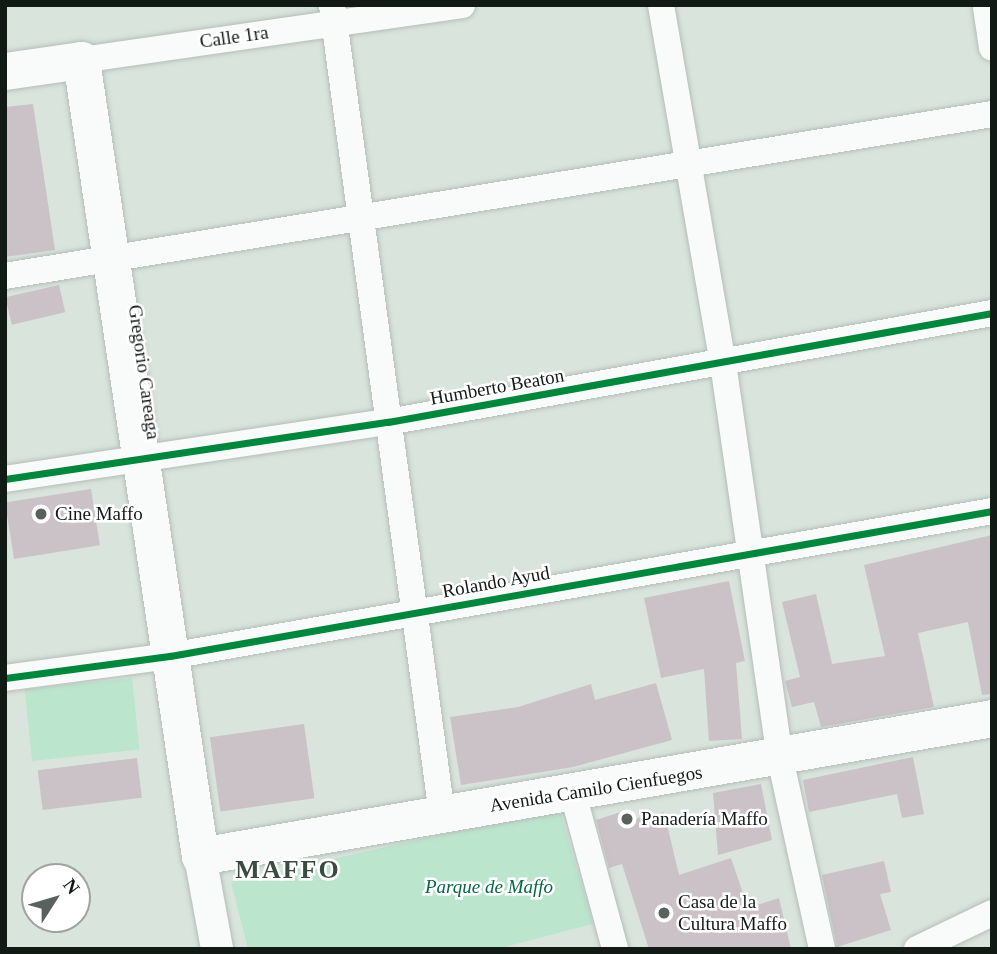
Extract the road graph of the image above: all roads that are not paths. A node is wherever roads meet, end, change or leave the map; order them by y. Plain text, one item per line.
1 (462, 5) edge
2 (661, 5) edge
3 (986, 7) edge
4 (333, 14) edge
5 (992, 48) edge
6 (81, 60) junction
7 (5, 71) edge
8 (992, 114) edge
9 (686, 164) junction
10 (358, 221) junction
11 (111, 261) junction
12 (5, 276) edge
13 (992, 313) edge
14 (723, 363) junction
15 (388, 422) junction
16 (141, 460) junction
17 (5, 479) edge
18 (992, 511) edge
19 (751, 554) junction
20 (414, 613) junction
21 (170, 656) junction
22 (5, 678) edge
23 (992, 718) edge
24 (780, 758) junction
25 (573, 794) junction
26 (443, 814) junction
27 (200, 856) junction
28 (992, 913) edge
29 (611, 948) edge
30 (216, 949) edge
31 (822, 949) edge
32 (917, 949) edge

1 - 4 street, Calle 1ra
2 - 9 street
3 - 5 street
4 - 6 street, Calle 1ra
4 - 10 street
6 - 7 main road, Calle 1ra
6 - 11 main road, Gregorio Careaga
8 - 9 street
9 - 10 street
9 - 14 street
10 - 11 street
10 - 15 street
11 - 12 street
11 - 16 main road, Gregorio Careaga
13 - 14 street, Humberto Beaton
14 - 15 street, Humberto Beaton
14 - 19 street
15 - 16 street, Humberto Beaton
15 - 20 street
16 - 17 street, Humberto Beaton
16 - 21 main road, Gregorio Careaga
18 - 19 street, Rolando Ayud
19 - 20 street, Rolando Ayud
19 - 24 street
20 - 21 street, Rolando Ayud
20 - 26 street
21 - 22 street, Rolando Ayud
21 - 27 main road, Gregorio Careaga
23 - 24 main road, Avenida Camilo Cienfuegos
24 - 25 main road, Avenida Camilo Cienfuegos
24 - 31 street
25 - 26 main road, Avenida Camilo Cienfuegos
25 - 29 street
26 - 27 main road, Avenida Camilo Cienfuegos
27 - 30 street, Gregorio Careaga
28 - 32 street

